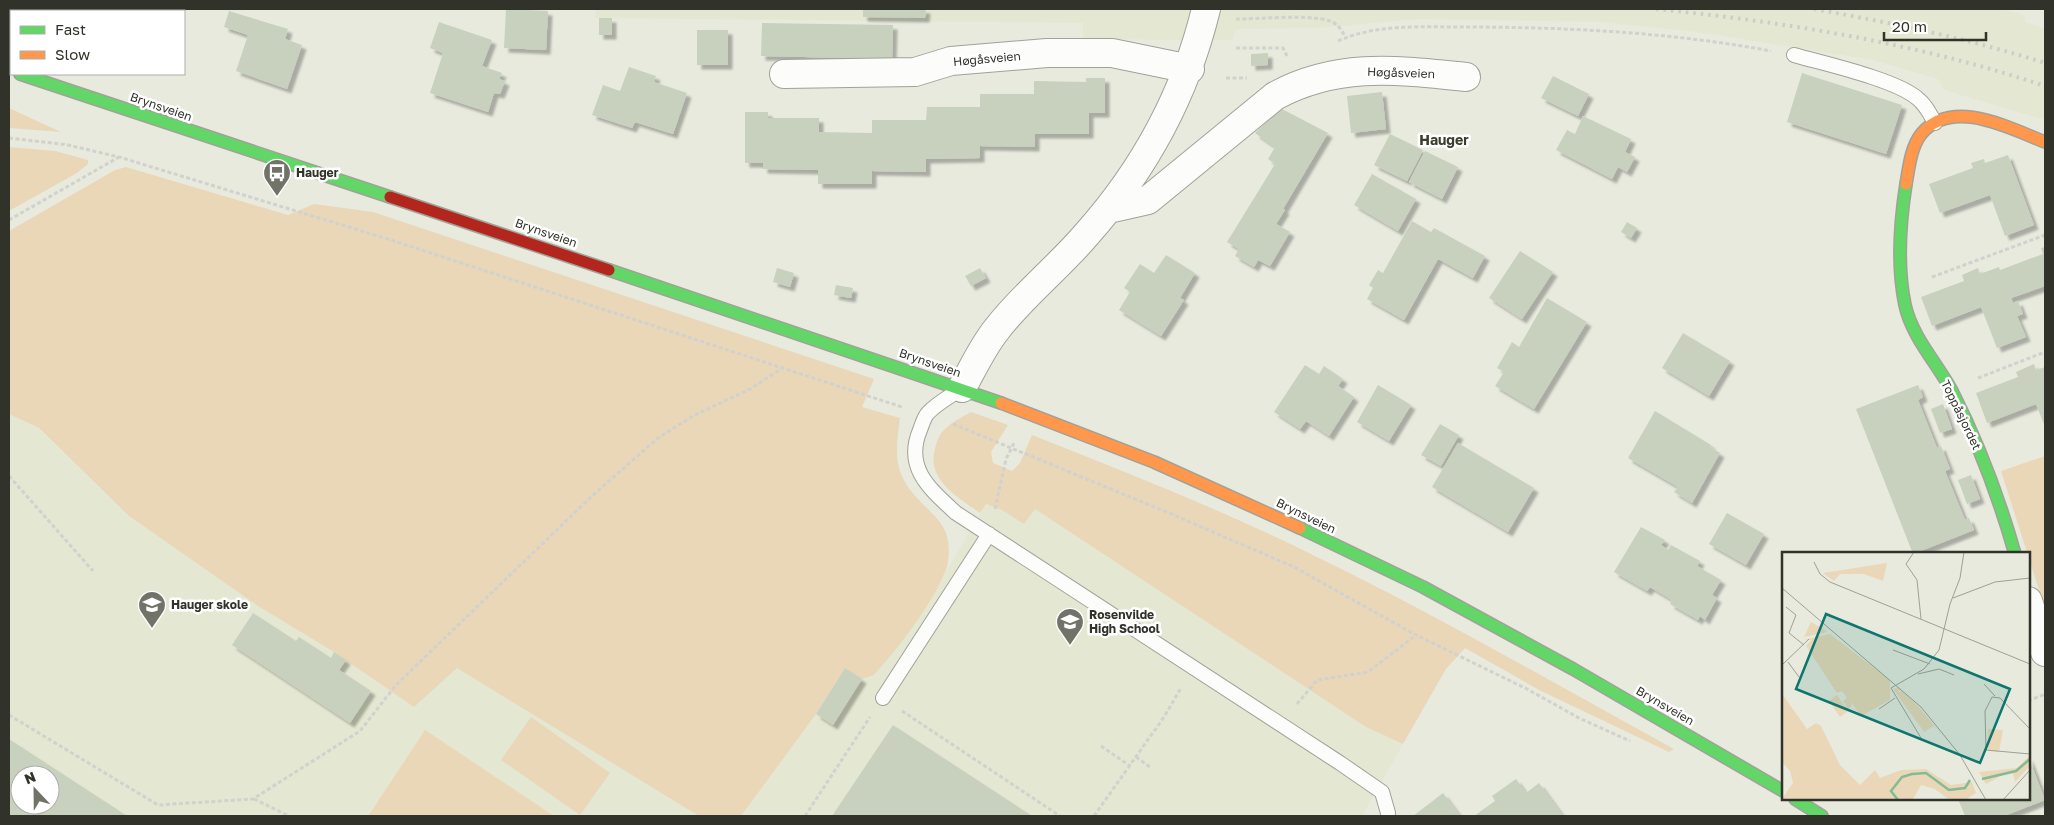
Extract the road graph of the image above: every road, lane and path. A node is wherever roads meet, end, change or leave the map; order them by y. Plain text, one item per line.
1 (1204, 18) edge
2 (1231, 19) dead end
3 (1345, 37) junction
4 (1336, 41) dead end
5 (1236, 48) dead end
6 (1794, 55) joint
7 (1291, 63) dead end
8 (1190, 69) junction
9 (784, 74) dead end
10 (23, 75) edge
11 (1466, 77) dead end
12 (1935, 123) junction
13 (2045, 142) edge
14 (119, 157) dead end
15 (1108, 209) junction
16 (9, 220) edge
17 (2045, 235) edge
18 (1902, 279) junction
19 (2045, 352) edge
20 (781, 369) dead end
21 (962, 388) junction
22 (1950, 389) junction
23 (1018, 436) dead end
24 (9, 476) edge
25 (989, 534) junction
26 (2015, 552) edge
27 (92, 571) dead end
28 (2029, 604) edge
29 (1416, 635) dead end
30 (2045, 652) edge
31 (1193, 667) junction
32 (2045, 694) edge
33 (883, 698) junction
34 (2029, 701) edge
35 (9, 714) edge
36 (1280, 724) junction
37 (1101, 746) dead end
38 (1136, 757) junction
39 (1130, 766) junction
40 (1150, 767) dead end
41 (1782, 790) edge
42 (253, 799) junction
43 (1796, 800) edge
44 (1388, 813) dead end
45 (290, 816) edge
46 (805, 816) edge
47 (1060, 816) edge
48 (1094, 816) edge
49 (1822, 816) edge

1 - 8 street
2 - 3 path
3 - 4 path
3 - 6 path
5 - 7 path
6 - 12 lane
8 - 9 street, Høgåsveien
8 - 15 street
10 - 21 main road, Brynsveien
11 - 15 street, Høgåsveien
12 - 13 main road, Toppåsjordet
12 - 18 main road, Toppåsjordet
14 - 16 path
15 - 21 street
17 - 18 path
18 - 22 main road, Toppåsjordet
19 - 22 path
20 - 42 path
21 - 25 lane
21 - 41 main road, Brynsveien
22 - 26 main road, Toppåsjordet
23 - 25 path
24 - 27 path
25 - 31 lane
25 - 33 lane
28 - 30 street
29 - 36 path
31 - 36 lane
31 - 38 path
32 - 34 path
33 - 46 path
33 - 47 path
35 - 42 path
36 - 44 lane
37 - 39 path
38 - 39 path
38 - 40 path
39 - 48 path
42 - 45 path
43 - 49 main road

